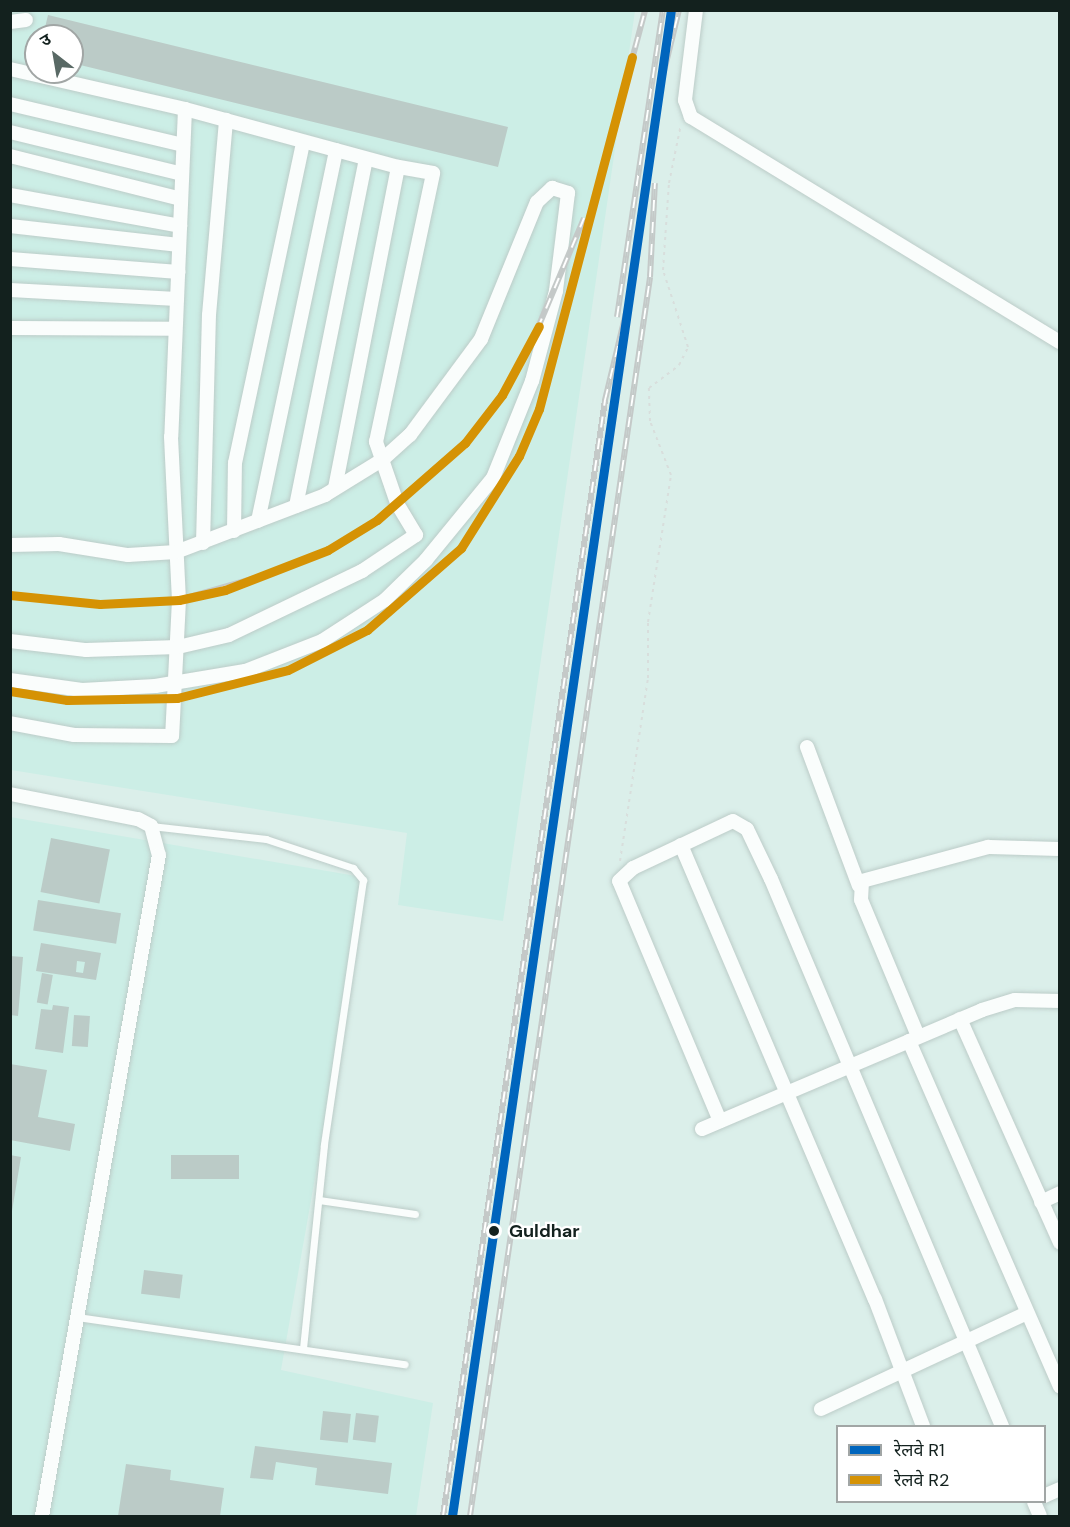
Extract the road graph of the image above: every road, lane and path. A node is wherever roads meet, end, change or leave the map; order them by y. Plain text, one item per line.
1 (696, 10) edge
2 (26, 20) dead end
3 (10, 22) edge
4 (10, 69) edge
5 (10, 104) edge
6 (686, 107) junction
7 (185, 109) junction
8 (226, 120) junction
9 (10, 132) edge
10 (303, 142) junction
11 (183, 145) junction
12 (336, 150) junction
13 (10, 156) edge
14 (366, 159) junction
15 (398, 167) junction
16 (182, 174) junction
17 (10, 195) edge
18 (181, 200) junction
19 (10, 226) edge
20 (180, 226) junction
21 (179, 245) junction
22 (10, 259) edge
23 (178, 272) junction
24 (10, 290) edge
25 (177, 299) junction
26 (10, 328) edge
27 (175, 329) junction
28 (1059, 342) edge
29 (382, 460) junction
30 (335, 488) junction
31 (296, 506) junction
32 (258, 521) junction
33 (234, 531) junction
34 (203, 543) junction
35 (10, 545) edge
36 (176, 552) junction
37 (10, 641) edge
38 (178, 647) junction
39 (10, 680) edge
40 (178, 683) junction
41 (10, 723) edge
42 (807, 747) dead end
43 (10, 794) edge
44 (151, 826) junction
45 (681, 845) junction
46 (1059, 849) edge
47 (622, 875) junction
48 (859, 886) junction
49 (1059, 1001) edge
50 (960, 1019) junction
51 (914, 1039) junction
52 (850, 1067) junction
53 (786, 1095) junction
54 (720, 1121) junction
55 (702, 1129) dead end
56 (1059, 1192) edge
57 (319, 1200) junction
58 (1041, 1202) junction
59 (415, 1214) dead end
60 (1059, 1243) edge
61 (1027, 1313) junction
62 (75, 1317) junction
63 (966, 1340) junction
64 (303, 1349) junction
65 (405, 1364) dead end
66 (903, 1370) junction
67 (1059, 1386) edge
68 (821, 1409) dead end
69 (923, 1425) edge
70 (1002, 1425) edge
71 (42, 1516) edge

1 - 6 street
2 - 3 street
4 - 7 street
5 - 11 street
6 - 28 street
6 - 47 path
7 - 8 street
7 - 11 street
8 - 10 street
8 - 34 street
9 - 16 street
10 - 12 street
10 - 33 street
11 - 16 street
12 - 14 street
12 - 32 street
13 - 18 street
14 - 15 street
14 - 31 street
15 - 29 street
15 - 30 street
16 - 18 street
17 - 20 street
18 - 20 street
19 - 21 street
20 - 21 street
21 - 23 street
22 - 23 street
23 - 25 street
24 - 25 street
25 - 27 street
26 - 27 street
27 - 36 street
29 - 30 street
29 - 38 street
29 - 40 street
30 - 31 street
31 - 32 street
32 - 33 street
33 - 34 street
34 - 36 street
35 - 36 street
36 - 38 street
37 - 38 street
38 - 40 street
39 - 40 street
40 - 41 street
42 - 48 street
43 - 44 street
44 - 57 lane
44 - 62 street
45 - 47 street
45 - 52 street
45 - 53 street
46 - 48 street
47 - 54 street
48 - 51 street
49 - 50 street
50 - 51 street
50 - 58 street
51 - 52 street
51 - 61 street
52 - 53 street
52 - 63 street
53 - 54 street
53 - 66 street
54 - 55 street
56 - 58 street
57 - 59 lane
57 - 64 lane
58 - 60 street
61 - 63 street
61 - 67 street
62 - 64 lane
62 - 71 street
63 - 66 street
63 - 70 street
64 - 65 lane
66 - 68 street
66 - 69 street

